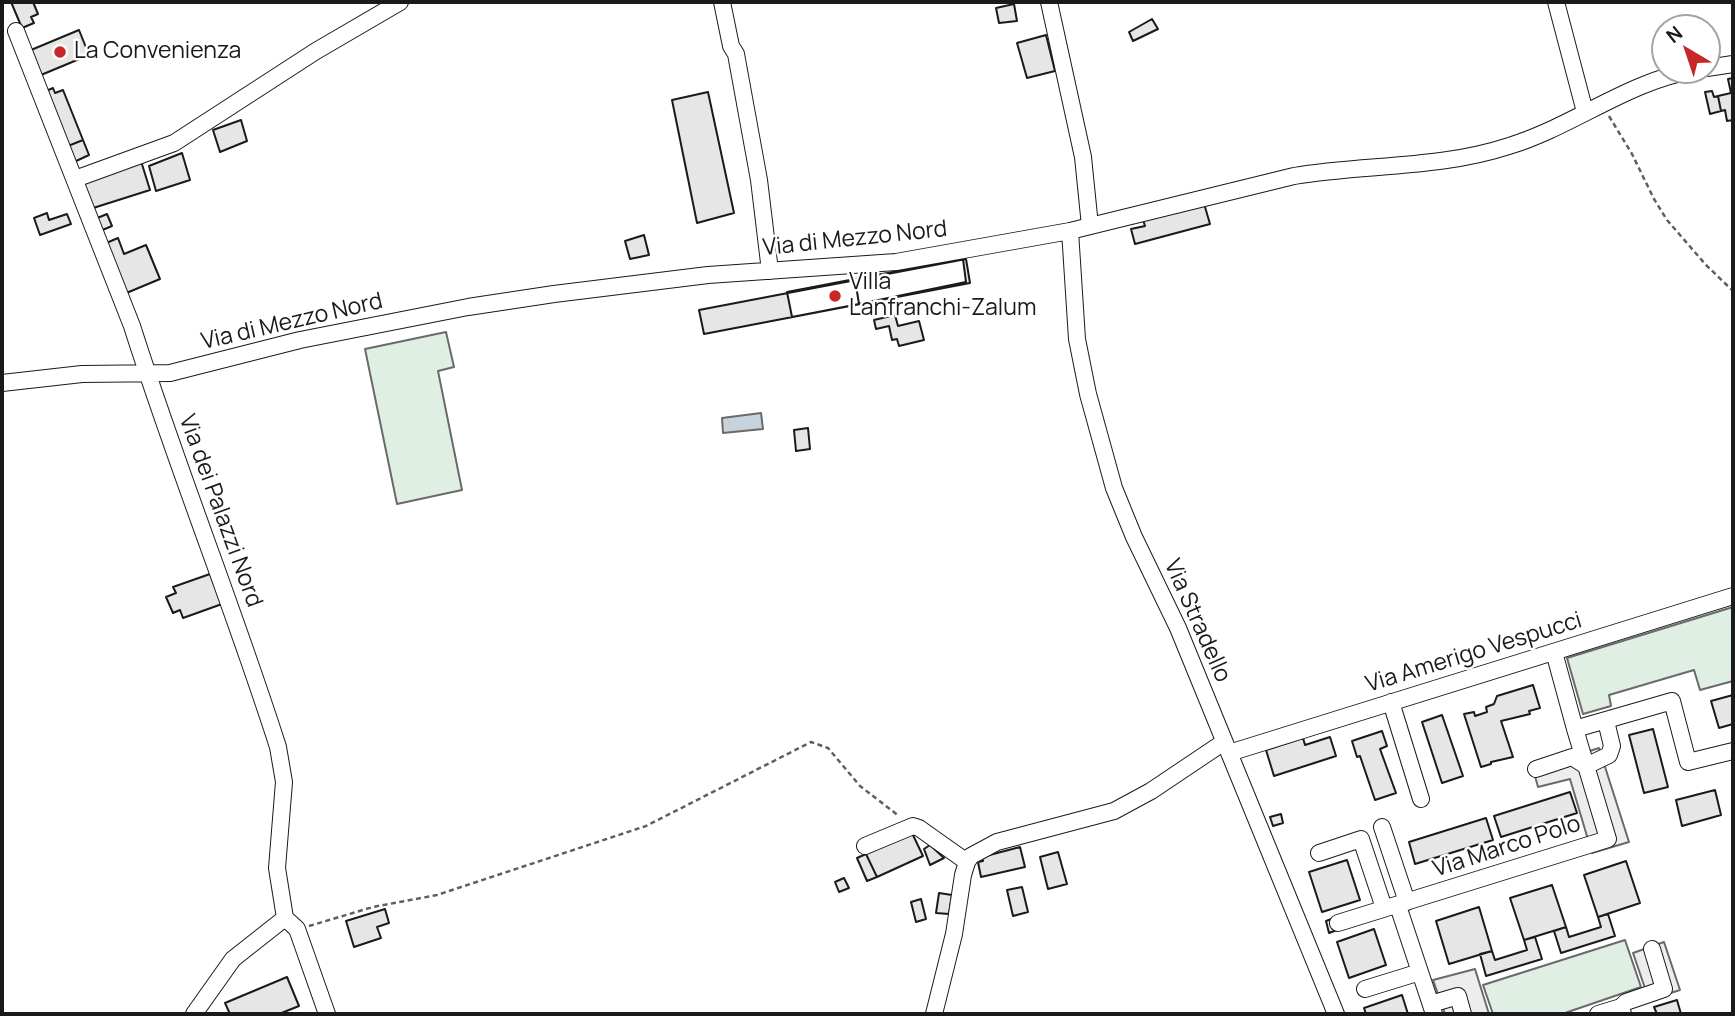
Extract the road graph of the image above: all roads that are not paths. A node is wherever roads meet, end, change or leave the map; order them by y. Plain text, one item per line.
1 (400, 2) edge
2 (722, 2) edge
3 (1049, 2) edge
4 (1556, 2) edge
5 (16, 31) dead end
6 (1651, 82) edge
7 (1585, 112) junction
8 (75, 179) junction
9 (1090, 226) junction
10 (1070, 231) junction
11 (770, 271) junction
12 (147, 374) junction
13 (2, 383) edge
14 (1733, 596) edge
15 (1554, 652) junction
16 (1391, 702) junction
17 (1606, 721) junction
18 (1575, 729) junction
19 (1226, 747) junction
20 (1733, 751) edge
21 (1586, 766) junction
22 (1536, 769) dead end
23 (1421, 799) dead end
24 (1381, 827) dead end
25 (864, 846) dead end
26 (1319, 853) dead end
27 (967, 862) junction
28 (1396, 905) junction
29 (285, 918) junction
30 (1338, 923) dead end
31 (1652, 949) dead end
32 (1420, 972) junction
33 (1365, 989) dead end
34 (1433, 1009) edge
35 (1622, 1011) edge
36 (194, 1014) edge
37 (327, 1014) edge
38 (934, 1014) edge
39 (1336, 1014) edge
40 (1464, 1014) edge
41 (1598, 1014) edge

1 - 8 street
2 - 11 street
3 - 9 street
4 - 7 street
5 - 8 street, Via dei Palazzi Nord
6 - 7 street, Via di Mezzo Nord
7 - 9 street, Via di Mezzo Nord
8 - 12 street, Via dei Palazzi Nord
9 - 10 street, Via di Mezzo Nord
10 - 11 street, Via di Mezzo Nord
10 - 19 street, Via Stradello
11 - 12 street, Via di Mezzo Nord
12 - 13 street, Via di Mezzo Nord
12 - 29 street, Via dei Palazzi Nord
14 - 15 street, Via Amerigo Vespucci
15 - 16 street, Via Amerigo Vespucci
15 - 18 street
16 - 19 street, Via Amerigo Vespucci
16 - 23 street
17 - 18 street
17 - 20 street
17 - 21 street
18 - 21 street
19 - 27 street, Via Amerigo Vespucci
19 - 39 street, Via Stradello
21 - 22 street
21 - 28 street, Via Marco Polo
24 - 28 street
25 - 27 street
26 - 28 street
27 - 38 street
28 - 30 street
28 - 32 street
29 - 36 street
29 - 37 street
31 - 35 street
32 - 33 street
32 - 34 street
34 - 40 street
35 - 41 street

